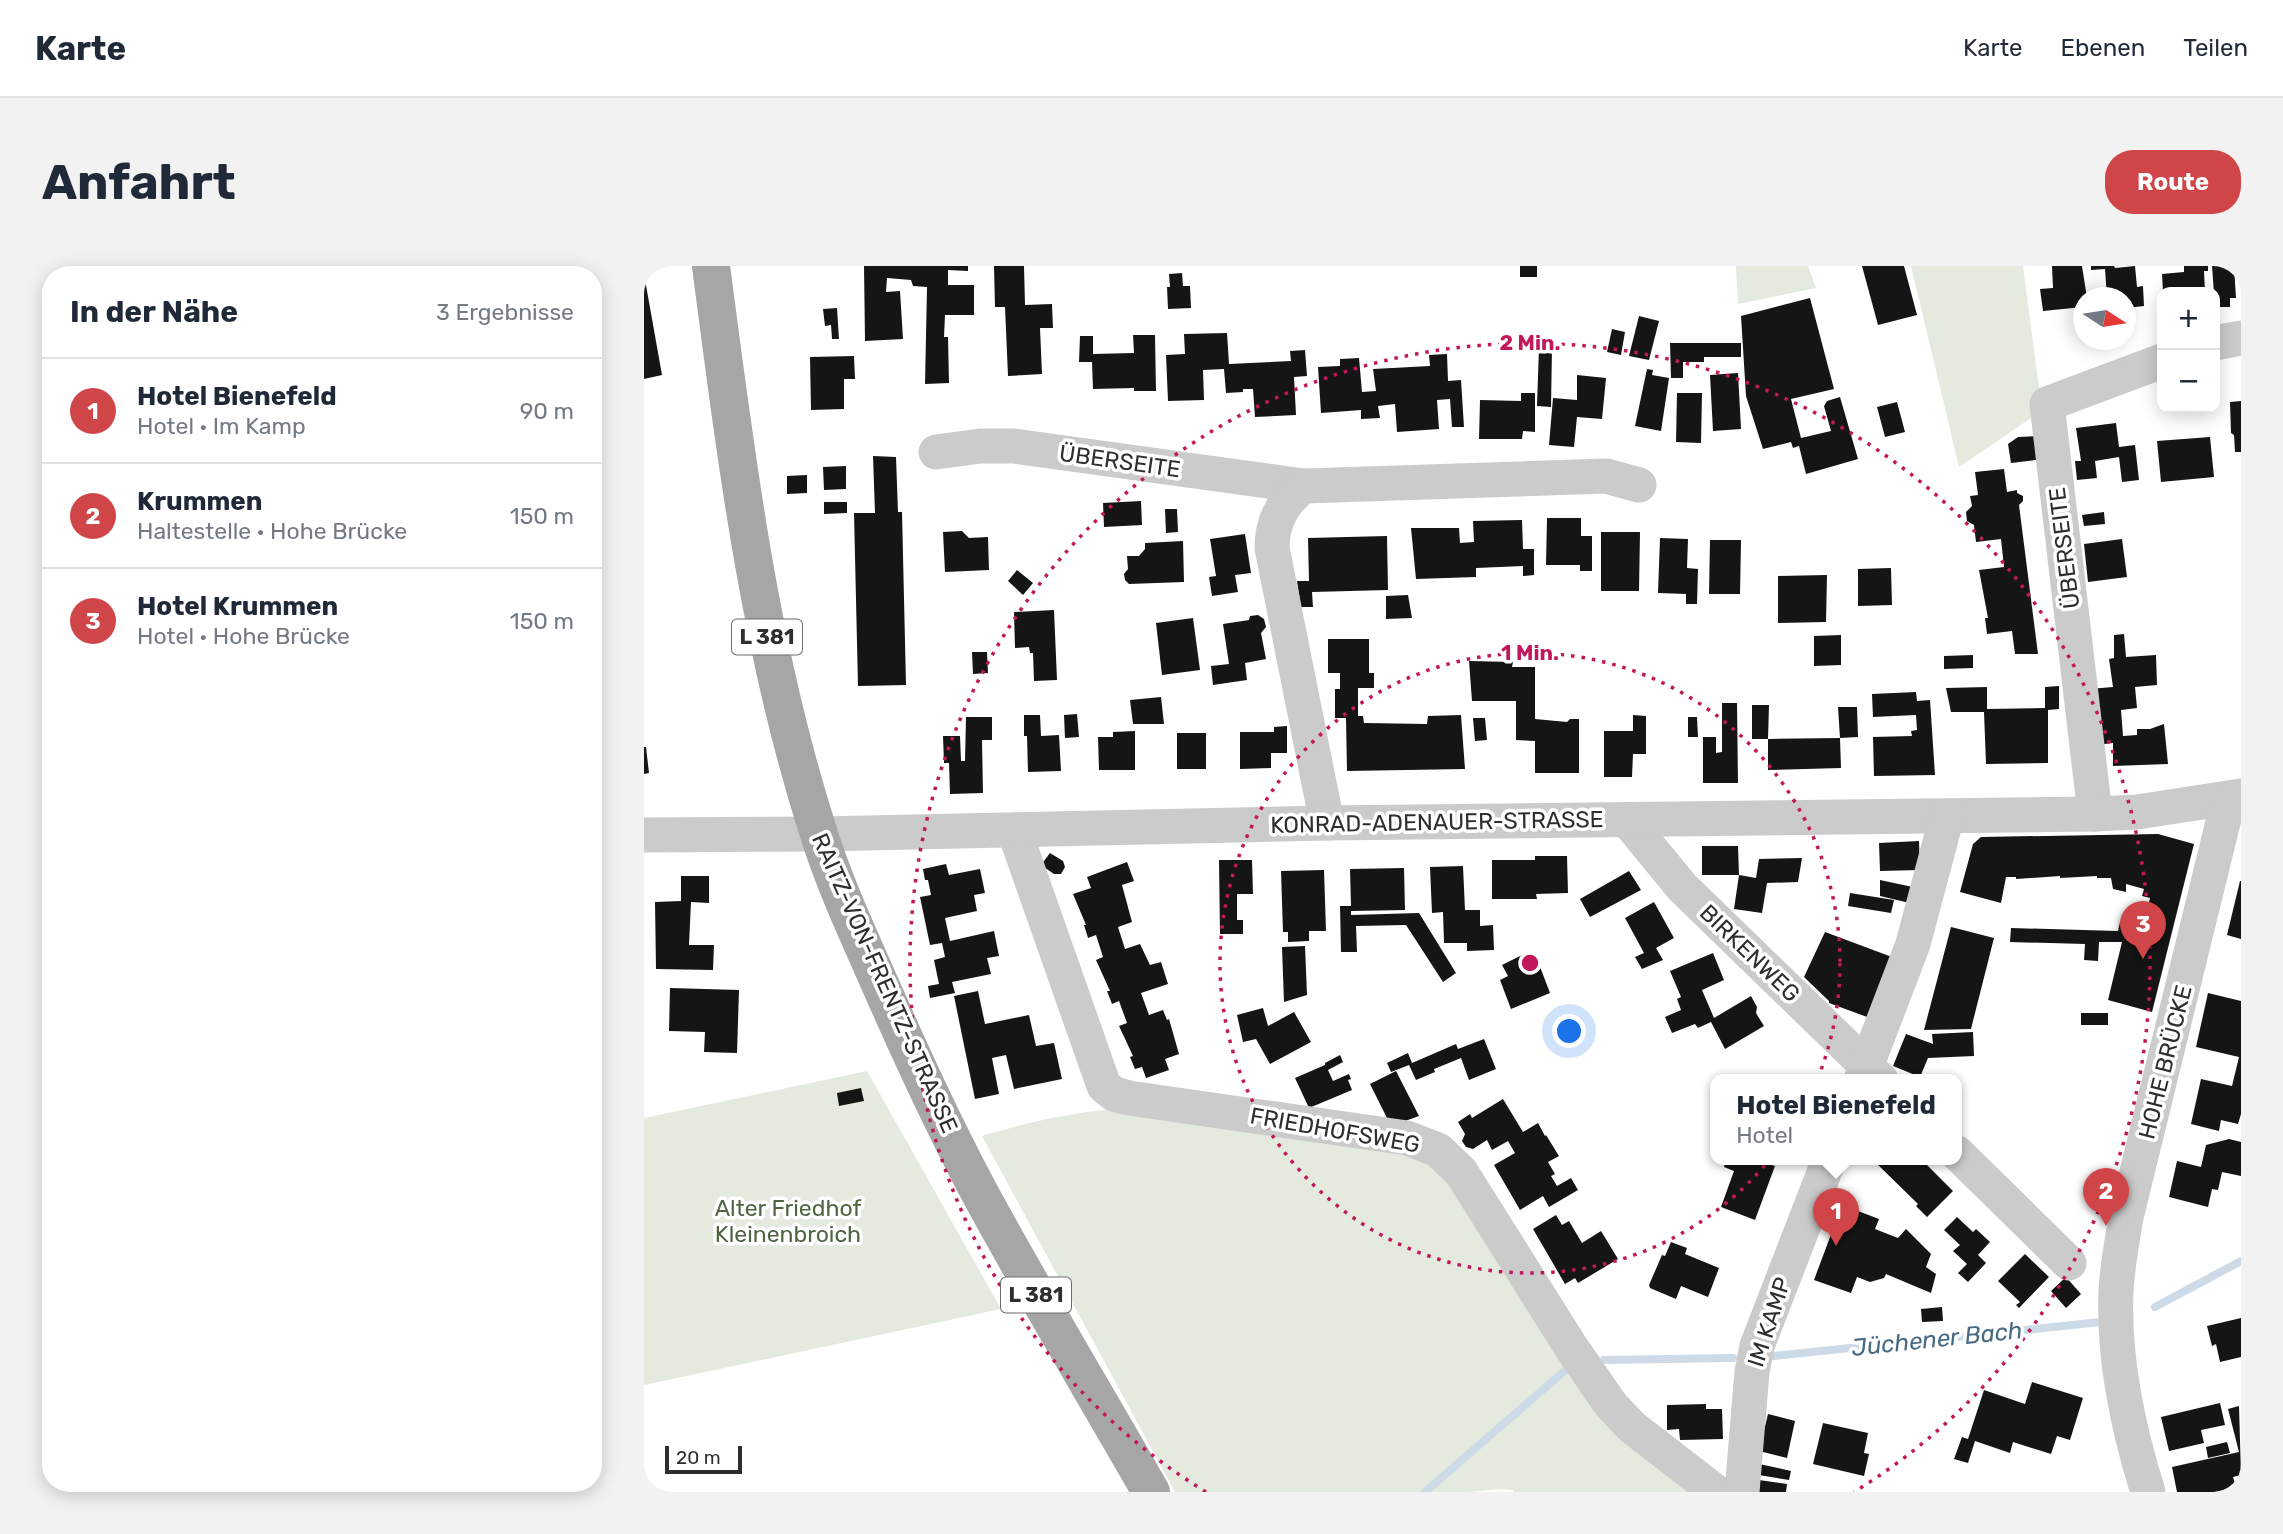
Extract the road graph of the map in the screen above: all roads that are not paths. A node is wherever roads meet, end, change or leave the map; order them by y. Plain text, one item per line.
1 (711, 266) edge
2 (2241, 338) edge
3 (2220, 342) edge
4 (2157, 363) edge
5 (936, 452) dead end
6 (1639, 485) dead end
7 (1304, 486) junction
8 (2235, 797) edge
9 (2095, 814) junction
10 (1947, 817) junction
11 (1627, 820) junction
12 (1327, 823) junction
13 (1014, 830) junction
14 (818, 834) junction
15 (644, 835) edge
16 (1869, 1074) edge
17 (1870, 1074) edge
18 (1962, 1158) edge
19 (1827, 1165) edge
20 (2069, 1263) dead end
21 (1151, 1492) edge
22 (1716, 1492) edge
23 (1742, 1492) edge
24 (2148, 1492) edge

1 - 14 main road, RAITZ-VON-FRENTZ-STRASSE / L 381
2 - 3 street
4 - 9 street, ÜBERSEITE
5 - 7 street, ÜBERSEITE
6 - 7 street, ÜBERSEITE
7 - 12 street
8 - 9 street, KONRAD-ADENAUER-STRASSE
8 - 24 street, HOHE BRÜCKE
9 - 10 street, KONRAD-ADENAUER-STRASSE
10 - 11 street, KONRAD-ADENAUER-STRASSE
10 - 17 street
11 - 12 street, KONRAD-ADENAUER-STRASSE
11 - 16 street, BIRKENWEG
12 - 13 street, KONRAD-ADENAUER-STRASSE
13 - 14 street, KONRAD-ADENAUER-STRASSE
13 - 22 street, FRIEDHOFSWEG
14 - 15 street, KONRAD-ADENAUER-STRASSE
14 - 21 main road, RAITZ-VON-FRENTZ-STRASSE / L 381
18 - 20 street
19 - 23 street, IM KAMP

